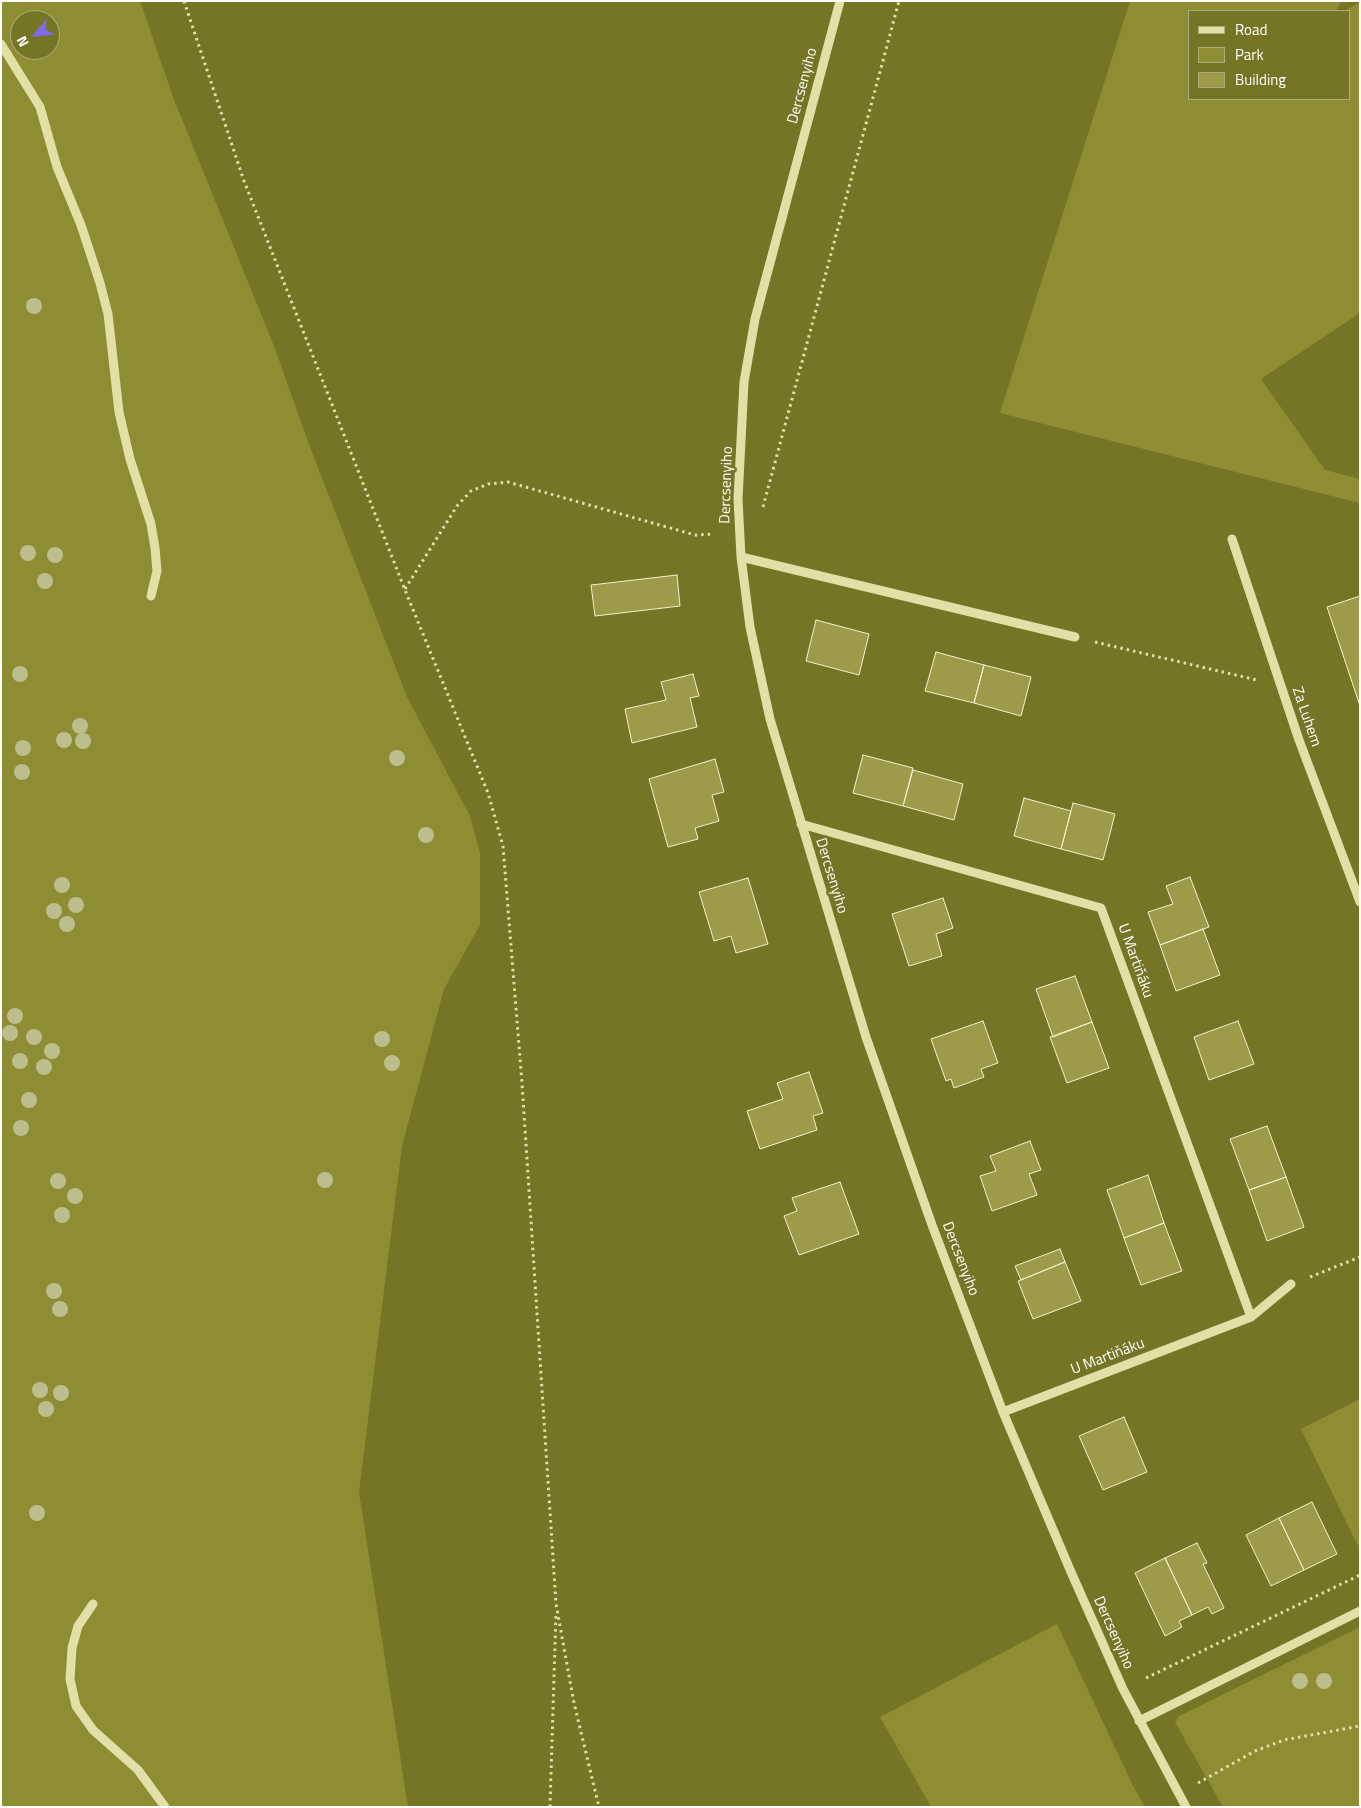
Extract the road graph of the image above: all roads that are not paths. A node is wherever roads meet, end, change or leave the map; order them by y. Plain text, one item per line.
1 (840, 1) edge
2 (1, 44) edge
3 (1232, 539) dead end
4 (741, 557) junction
5 (150, 596) dead end
6 (1075, 637) road end
7 (801, 824) junction
8 (1360, 902) edge
9 (1291, 1284) road end
10 (1251, 1317) junction
11 (1003, 1412) junction
12 (93, 1604) dead end
13 (1360, 1611) edge
14 (1139, 1721) junction
15 (166, 1807) edge
16 (1186, 1807) edge

1 - 4 street, Dercsenyiho
2 - 5 street
3 - 8 street, Za Luhem
4 - 6 street
4 - 7 street, Dercsenyiho
7 - 10 street, U Martiňáku
7 - 11 street, Dercsenyiho
9 - 10 street, U Martiňáku
10 - 11 street, U Martiňáku
11 - 14 street, Dercsenyiho
12 - 15 street
13 - 14 street
14 - 16 street, Dercsenyiho

